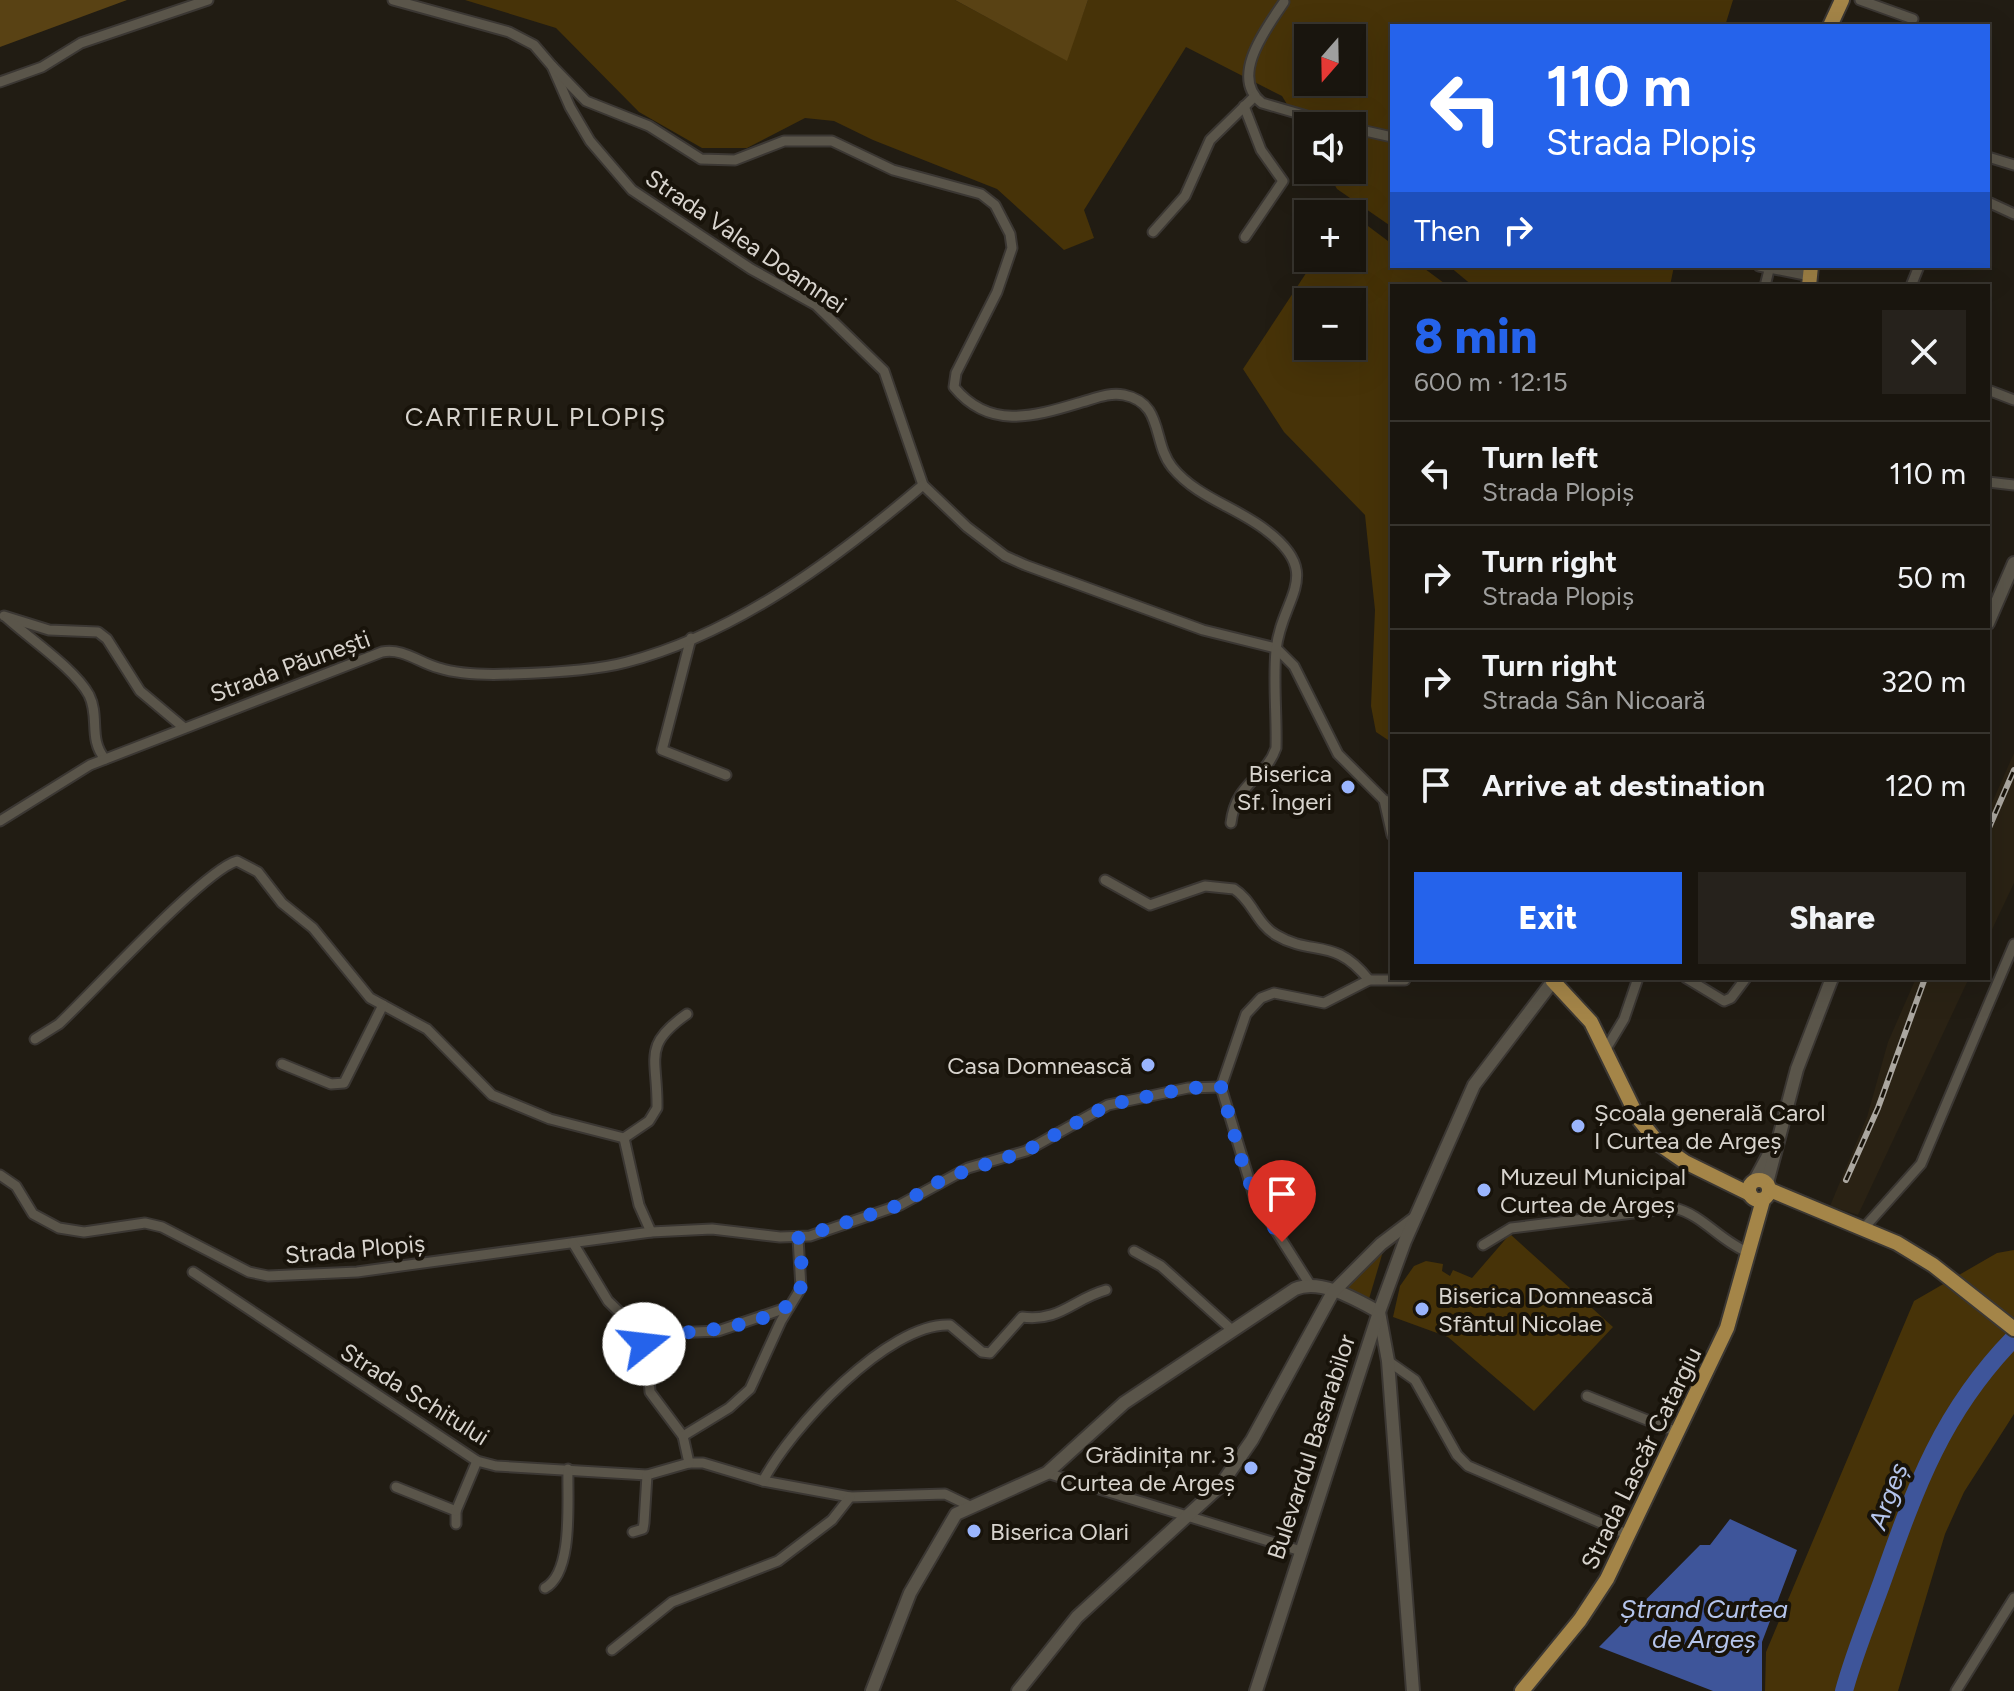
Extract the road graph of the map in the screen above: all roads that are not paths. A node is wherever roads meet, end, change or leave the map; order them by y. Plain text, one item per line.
1 (208, 0) edge
2 (393, 0) edge
3 (1842, 0) edge
4 (1860, 0) edge
5 (1284, 2) dead end
6 (1913, 19) dead end
7 (1831, 24) edge
8 (552, 66) junction
9 (0, 82) edge
10 (1255, 96) junction
11 (1244, 106) junction
12 (1294, 112) edge
13 (1366, 131) edge
14 (1390, 137) edge
15 (1990, 158) edge
16 (2014, 165) edge
17 (1990, 203) edge
18 (2014, 214) edge
19 (1153, 232) dead end
20 (1245, 237) dead end
21 (1764, 268) edge
22 (1810, 276) edge
23 (1990, 391) edge
24 (2014, 400) edge
25 (1990, 482) edge
26 (923, 485) junction
27 (2014, 485) edge
28 (2014, 563) edge
29 (2, 614) edge
30 (1990, 618) edge
31 (691, 638) junction
32 (1276, 648) junction
33 (183, 727) junction
34 (105, 759) junction
35 (726, 775) dead end
36 (1388, 801) edge
37 (0, 821) edge
38 (1231, 823) dead end
39 (1105, 880) dead end
40 (2014, 944) edge
41 (1369, 980) junction
42 (1405, 980) edge
43 (1549, 980) edge
44 (1551, 980) edge
45 (1637, 980) edge
46 (1689, 980) edge
47 (1744, 980) edge
48 (1831, 980) edge
49 (383, 1005) junction
50 (687, 1014) dead end
51 (35, 1039) dead end
52 (1606, 1049) junction
53 (282, 1064) dead end
54 (1221, 1087) junction
55 (624, 1138) junction
56 (0, 1175) edge
57 (1759, 1190) junction
58 (1414, 1219) junction
59 (1863, 1229) junction
60 (651, 1232) junction
61 (798, 1238) junction
62 (573, 1243) junction
63 (1483, 1245) dead end
64 (1134, 1251) dead end
65 (1748, 1252) junction
66 (193, 1272) dead end
67 (1309, 1283) junction
68 (1106, 1290) dead end
69 (1333, 1292) junction
70 (789, 1307) junction
71 (1379, 1312) junction
72 (1231, 1329) junction
73 (2014, 1329) edge
74 (646, 1338) junction
75 (1388, 1361) junction
76 (1587, 1396) dead end
77 (1677, 1432) junction
78 (683, 1436) junction
79 (477, 1461) junction
80 (689, 1463) junction
81 (568, 1469) junction
82 (1047, 1473) junction
83 (647, 1475) junction
84 (763, 1481) junction
85 (396, 1487) dead end
86 (850, 1497) junction
87 (970, 1506) junction
88 (456, 1511) junction
89 (1189, 1518) junction
90 (456, 1524) dead end
91 (633, 1532) dead end
92 (1629, 1535) junction
93 (1301, 1551) junction
94 (545, 1588) dead end
95 (2014, 1598) edge
96 (612, 1650) dead end
97 (872, 1691) edge
98 (1018, 1691) edge
99 (1256, 1691) edge
100 (1413, 1691) edge
101 (1522, 1691) edge
102 (1956, 1691) edge

1 - 9 street
2 - 8 street, Strada Valea Doamnei
3 - 7 main road
4 - 6 street
5 - 10 street
8 - 26 street, Strada Valea Doamnei
8 - 32 street, Strada Valea Doamnei
10 - 11 street
10 - 12 street
11 - 19 street
11 - 20 street
13 - 14 street
15 - 16 street
17 - 18 street
21 - 22 street
23 - 24 street
25 - 27 street
26 - 31 street, Strada Păunești
26 - 32 street, Strada Valea Doamnei
28 - 30 main road
29 - 33 street
29 - 34 street
31 - 33 street, Strada Păunești
31 - 35 street
32 - 36 street
32 - 38 street, Strada Valea Doamnei
33 - 34 street, Strada Păunești
34 - 37 street, Strada Păunești
39 - 41 street
40 - 59 street
41 - 42 street
41 - 54 street
43 - 58 main road, Bulevardul Basarabilor
44 - 52 main road
45 - 52 street
46 - 47 street
48 - 57 main road
49 - 51 street
49 - 53 street
49 - 55 street
50 - 55 street
52 - 57 main road
54 - 61 street, Strada Plopiș
54 - 67 street
55 - 60 street
56 - 62 street, Strada Plopiș
57 - 59 main road
57 - 65 main road, Strada Lascăr Catargiu
58 - 69 main road
58 - 71 main road, Bulevardul Basarabilor
59 - 73 main road
60 - 61 street, Strada Plopiș
60 - 62 street, Strada Plopiș
61 - 70 street
62 - 74 street
63 - 65 street
64 - 72 street
65 - 77 main road, Strada Lascăr Catargiu
66 - 79 street, Strada Schitului
67 - 69 main road
67 - 72 main road
68 - 84 street
69 - 71 main road
69 - 89 main road
70 - 74 street
70 - 78 street
71 - 75 main road
71 - 93 main road, Bulevardul Basarabilor
72 - 82 main road
74 - 78 street
75 - 92 street
75 - 100 main road
76 - 77 street
77 - 92 main road, Strada Lascăr Catargiu
78 - 80 street
79 - 81 street, Strada Schitului
79 - 88 street
80 - 83 street, Strada Schitului
80 - 84 street, Strada Schitului
81 - 83 street, Strada Schitului
81 - 94 street
82 - 87 main road
82 - 89 street
83 - 91 street
84 - 86 street, Strada Schitului
85 - 88 street
86 - 87 street, Strada Schitului
86 - 96 street
87 - 97 main road
88 - 90 street
89 - 93 street
89 - 98 main road
92 - 101 main road, Strada Lascăr Catargiu
93 - 99 main road, Bulevardul Basarabilor
95 - 102 street

